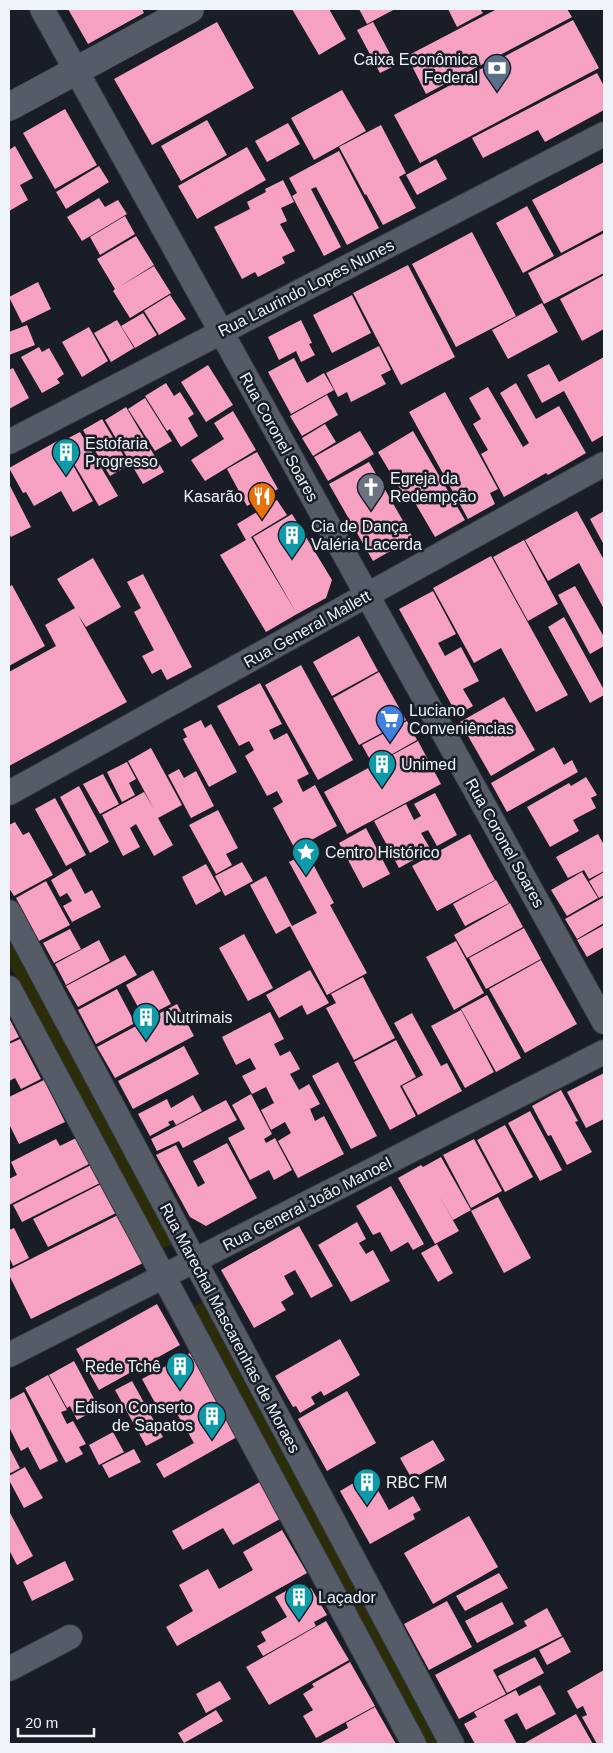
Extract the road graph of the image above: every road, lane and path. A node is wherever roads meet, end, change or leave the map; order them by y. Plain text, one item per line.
1 (42, 9) edge
2 (190, 9) edge
3 (76, 70) junction
4 (9, 107) edge
5 (604, 134) edge
6 (221, 332) junction
7 (9, 442) edge
8 (604, 464) edge
9 (367, 595) junction
10 (9, 793) edge
11 (9, 912) edge
12 (9, 988) edge
13 (604, 1022) edge
14 (604, 1052) edge
15 (194, 1261) junction
16 (163, 1276) junction
17 (9, 1355) edge
18 (70, 1637) dead end
19 (9, 1669) edge
20 (414, 1744) edge
21 (452, 1744) edge

1 - 3 street, Rua Coronel Soares
2 - 3 street
3 - 4 street
3 - 6 street, Rua Coronel Soares
5 - 6 street, Rua Laurindo Lopes Nunes
6 - 7 street, Rua Laurindo Lopes Nunes
6 - 9 street, Rua Coronel Soares
8 - 9 street, Rua General Mallett
9 - 10 street, Rua General Mallett
9 - 13 street, Rua Coronel Soares
11 - 15 street, Rua Marechal Mascarenhas de Moraes
12 - 16 street, Rua Marechal Mascarenhas de Moraes
14 - 15 street, Rua General João Manoel
15 - 16 street, Rua General João Manoel
15 - 21 street, Rua Marechal Mascarenhas de Moraes
16 - 17 street, Rua General João Manoel
16 - 20 street, Rua Marechal Mascarenhas de Moraes
18 - 19 street

